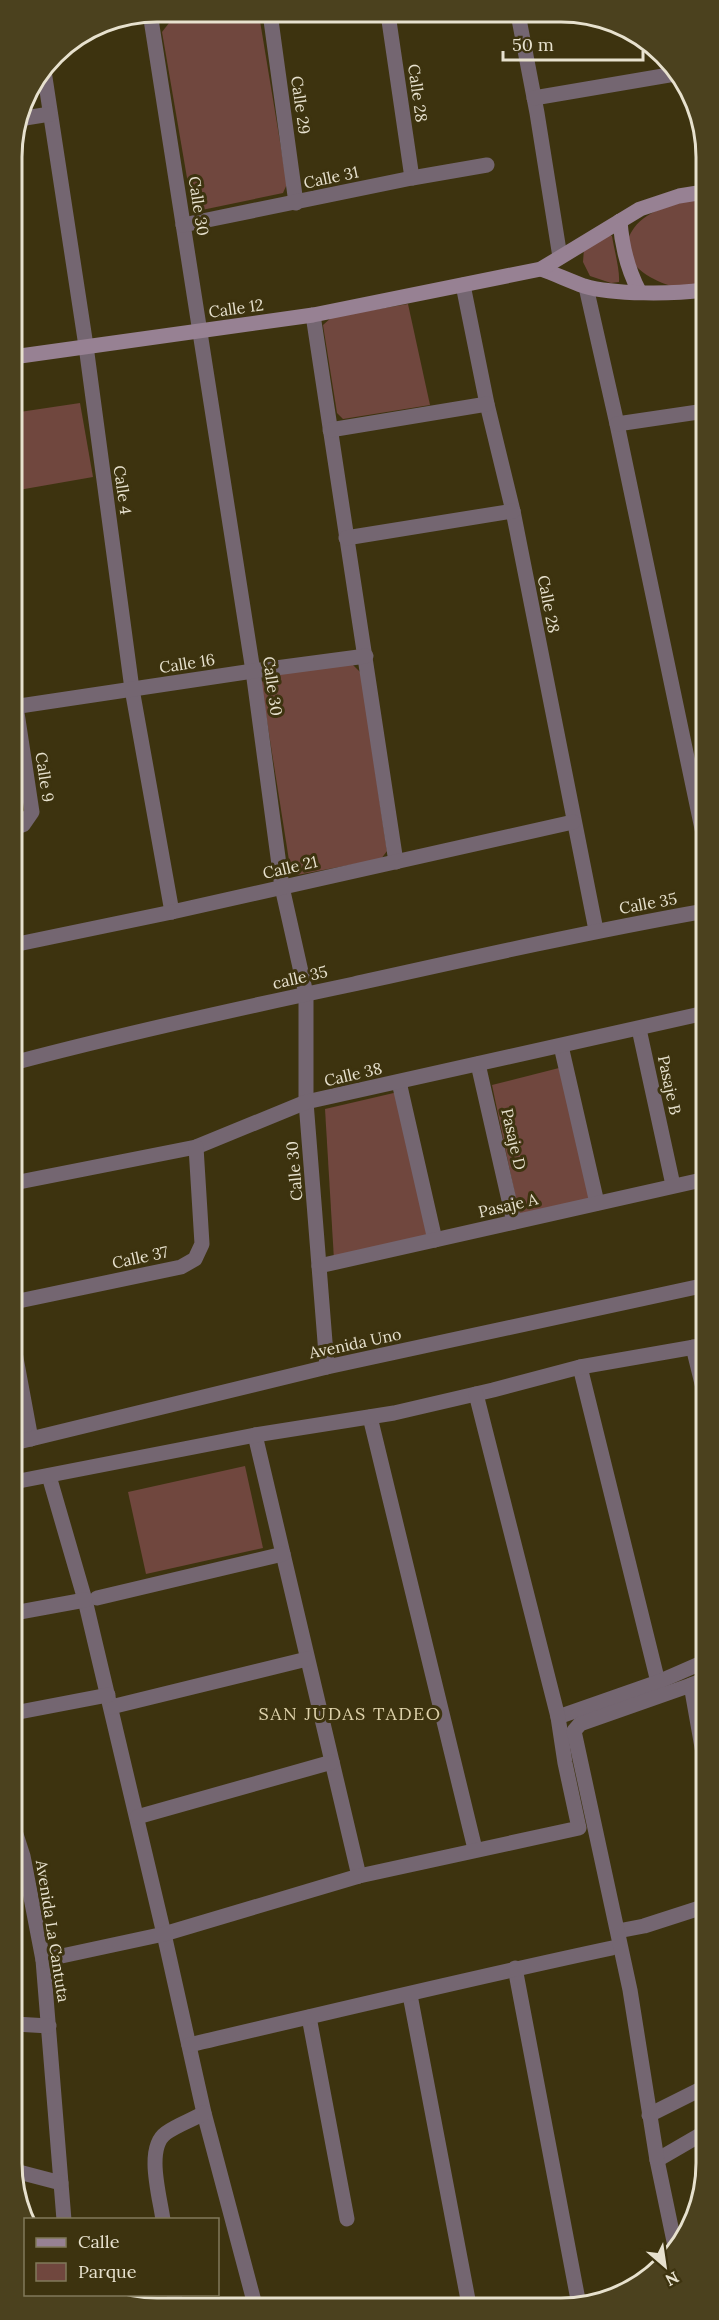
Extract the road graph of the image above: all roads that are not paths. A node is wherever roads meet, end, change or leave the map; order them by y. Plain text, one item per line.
1 (271, 22) edge
2 (389, 22) edge
3 (520, 22) edge
4 (151, 23) edge
5 (669, 75) edge
6 (45, 81) edge
7 (534, 98) junction
8 (50, 114) junction
9 (29, 117) edge
10 (487, 165) dead end
11 (412, 178) junction
12 (696, 194) edge
13 (296, 202) junction
14 (620, 221) junction
15 (183, 225) junction
16 (560, 257) junction
17 (541, 269) junction
18 (463, 285) junction
19 (586, 287) junction
20 (639, 291) junction
21 (696, 291) edge
22 (313, 315) junction
23 (200, 331) junction
24 (86, 346) junction
25 (23, 356) edge
26 (487, 404) junction
27 (696, 412) edge
28 (617, 424) junction
29 (330, 430) junction
30 (513, 511) junction
31 (346, 538) junction
32 (366, 656) junction
33 (254, 671) junction
34 (132, 690) junction
35 (23, 706) edge
36 (23, 758) edge
37 (696, 803) edge
38 (573, 822) junction
39 (23, 825) edge
40 (396, 862) junction
41 (282, 887) junction
42 (172, 912) junction
43 (696, 913) edge
44 (596, 930) junction
45 (23, 943) edge
46 (306, 994) junction
47 (696, 1015) edge
48 (639, 1029) junction
49 (561, 1046) junction
50 (23, 1061) edge
51 (478, 1064) junction
52 (399, 1082) junction
53 (306, 1102) junction
54 (196, 1147) junction
55 (22, 1181) edge
56 (696, 1181) edge
57 (673, 1185) junction
58 (597, 1203) junction
59 (514, 1222) junction
60 (435, 1240) junction
61 (319, 1266) junction
62 (696, 1287) edge
63 (22, 1300) edge
64 (696, 1347) edge
65 (327, 1367) junction
66 (580, 1367) junction
67 (22, 1392) edge
68 (476, 1394) junction
69 (370, 1417) junction
70 (255, 1435) junction
71 (31, 1439) junction
72 (22, 1441) edge
73 (49, 1476) junction
74 (22, 1481) edge
75 (283, 1554) junction
76 (91, 1599) junction
77 (22, 1611) edge
78 (308, 1659) junction
79 (696, 1665) edge
80 (658, 1682) junction
81 (696, 1683) edge
82 (691, 1685) junction
83 (110, 1701) junction
84 (22, 1712) edge
85 (696, 1713) edge
86 (558, 1717) junction
87 (332, 1762) junction
88 (137, 1817) junction
89 (475, 1849) junction
90 (22, 1853) edge
91 (359, 1876) junction
92 (696, 1909) edge
93 (618, 1931) junction
94 (164, 1934) junction
95 (612, 1948) dead end
96 (42, 1960) junction
97 (515, 1968) junction
98 (410, 1995) junction
99 (309, 2017) junction
100 (22, 2024) edge
101 (49, 2026) junction
102 (189, 2045) junction
103 (696, 2092) edge
104 (204, 2113) junction
105 (649, 2115) junction
106 (696, 2137) edge
107 (657, 2160) junction
108 (23, 2173) edge
109 (61, 2183) junction
110 (64, 2218) edge
111 (163, 2218) edge
112 (347, 2218) dead end
113 (673, 2236) edge
114 (577, 2296) edge
115 (253, 2298) edge
116 (468, 2298) edge

1 - 13 street, Calle 29
2 - 11 street, Calle 28
3 - 7 street
4 - 15 street, Calle 30
5 - 7 street
6 - 8 street, Calle 4
7 - 16 street
8 - 9 street
8 - 24 street, Calle 4
10 - 11 street, Calle 31
11 - 13 street, Calle 31
12 - 14 street
13 - 15 street, Calle 31
14 - 16 street
14 - 20 street
15 - 23 street, Calle 30
16 - 17 street
17 - 18 street, Calle 12
17 - 19 street
18 - 22 street, Calle 12
18 - 26 street, Calle 28
19 - 20 street
19 - 28 street
20 - 21 street
22 - 23 street, Calle 12
22 - 29 street
23 - 24 street, Calle 12
23 - 33 street, Calle 30
24 - 25 street, Calle 12
24 - 34 street, Calle 4
26 - 29 street
26 - 30 street, Calle 28
27 - 28 street
28 - 37 street
29 - 31 street
30 - 31 street
30 - 38 street, Calle 28
31 - 32 street
32 - 33 street, Calle 16
32 - 40 street
33 - 34 street, Calle 16
33 - 41 street, Calle 30
34 - 35 street, Calle 16
34 - 42 street, Calle 4
36 - 39 street, Calle 9
38 - 40 street, Calle 21
38 - 44 street, Calle 28
40 - 41 street, Calle 21
41 - 42 street, Calle 21
41 - 46 street, Calle 30
42 - 45 street, Calle 21
43 - 44 street, Calle 35
44 - 46 street, calle 35
46 - 50 street, calle 35
46 - 53 street, Calle 30
47 - 48 street, Calle 38
48 - 49 street, Calle 38
48 - 57 street, Pasaje B
49 - 51 street, Calle 38
49 - 58 street
51 - 52 street, Calle 38
51 - 59 street, Pasaje D
52 - 53 street, Calle 38
52 - 60 street
53 - 54 street, Calle 38
53 - 61 street, Calle 30
54 - 55 street, Calle 38
54 - 63 street, Calle 37
56 - 57 street, Pasaje A
57 - 58 street, Pasaje A
58 - 59 street, Pasaje A
59 - 60 street, Pasaje A
60 - 61 street, Pasaje A
61 - 65 street, Calle 30
62 - 65 street, Avenida Uno
64 - 66 street
65 - 71 street, Avenida Uno
66 - 68 street
66 - 80 street
67 - 71 street
68 - 69 street
68 - 86 street
69 - 70 street
69 - 89 street
70 - 73 street
70 - 75 street
71 - 72 street, Avenida Uno
73 - 74 street
73 - 76 street
75 - 76 street
75 - 78 street
76 - 77 street
76 - 83 street
78 - 83 street
78 - 87 street
79 - 80 street
80 - 86 street
81 - 82 street
82 - 85 street
82 - 93 street
83 - 84 street
83 - 88 street
86 - 89 street
87 - 88 street
87 - 91 street
88 - 94 street
89 - 91 street
90 - 96 street, Avenida La Cantuta
91 - 94 street
92 - 93 street
93 - 105 street
94 - 96 street
94 - 102 street
95 - 97 street
96 - 101 street, Avenida La Cantuta
97 - 98 street
97 - 114 street
98 - 99 street
98 - 116 street
99 - 102 street
99 - 112 street
100 - 101 street
101 - 109 street, Avenida La Cantuta
102 - 104 street
103 - 105 street
104 - 111 street
104 - 115 street
105 - 107 street
106 - 107 street
107 - 113 street
108 - 109 street
109 - 110 street, Avenida La Cantuta

